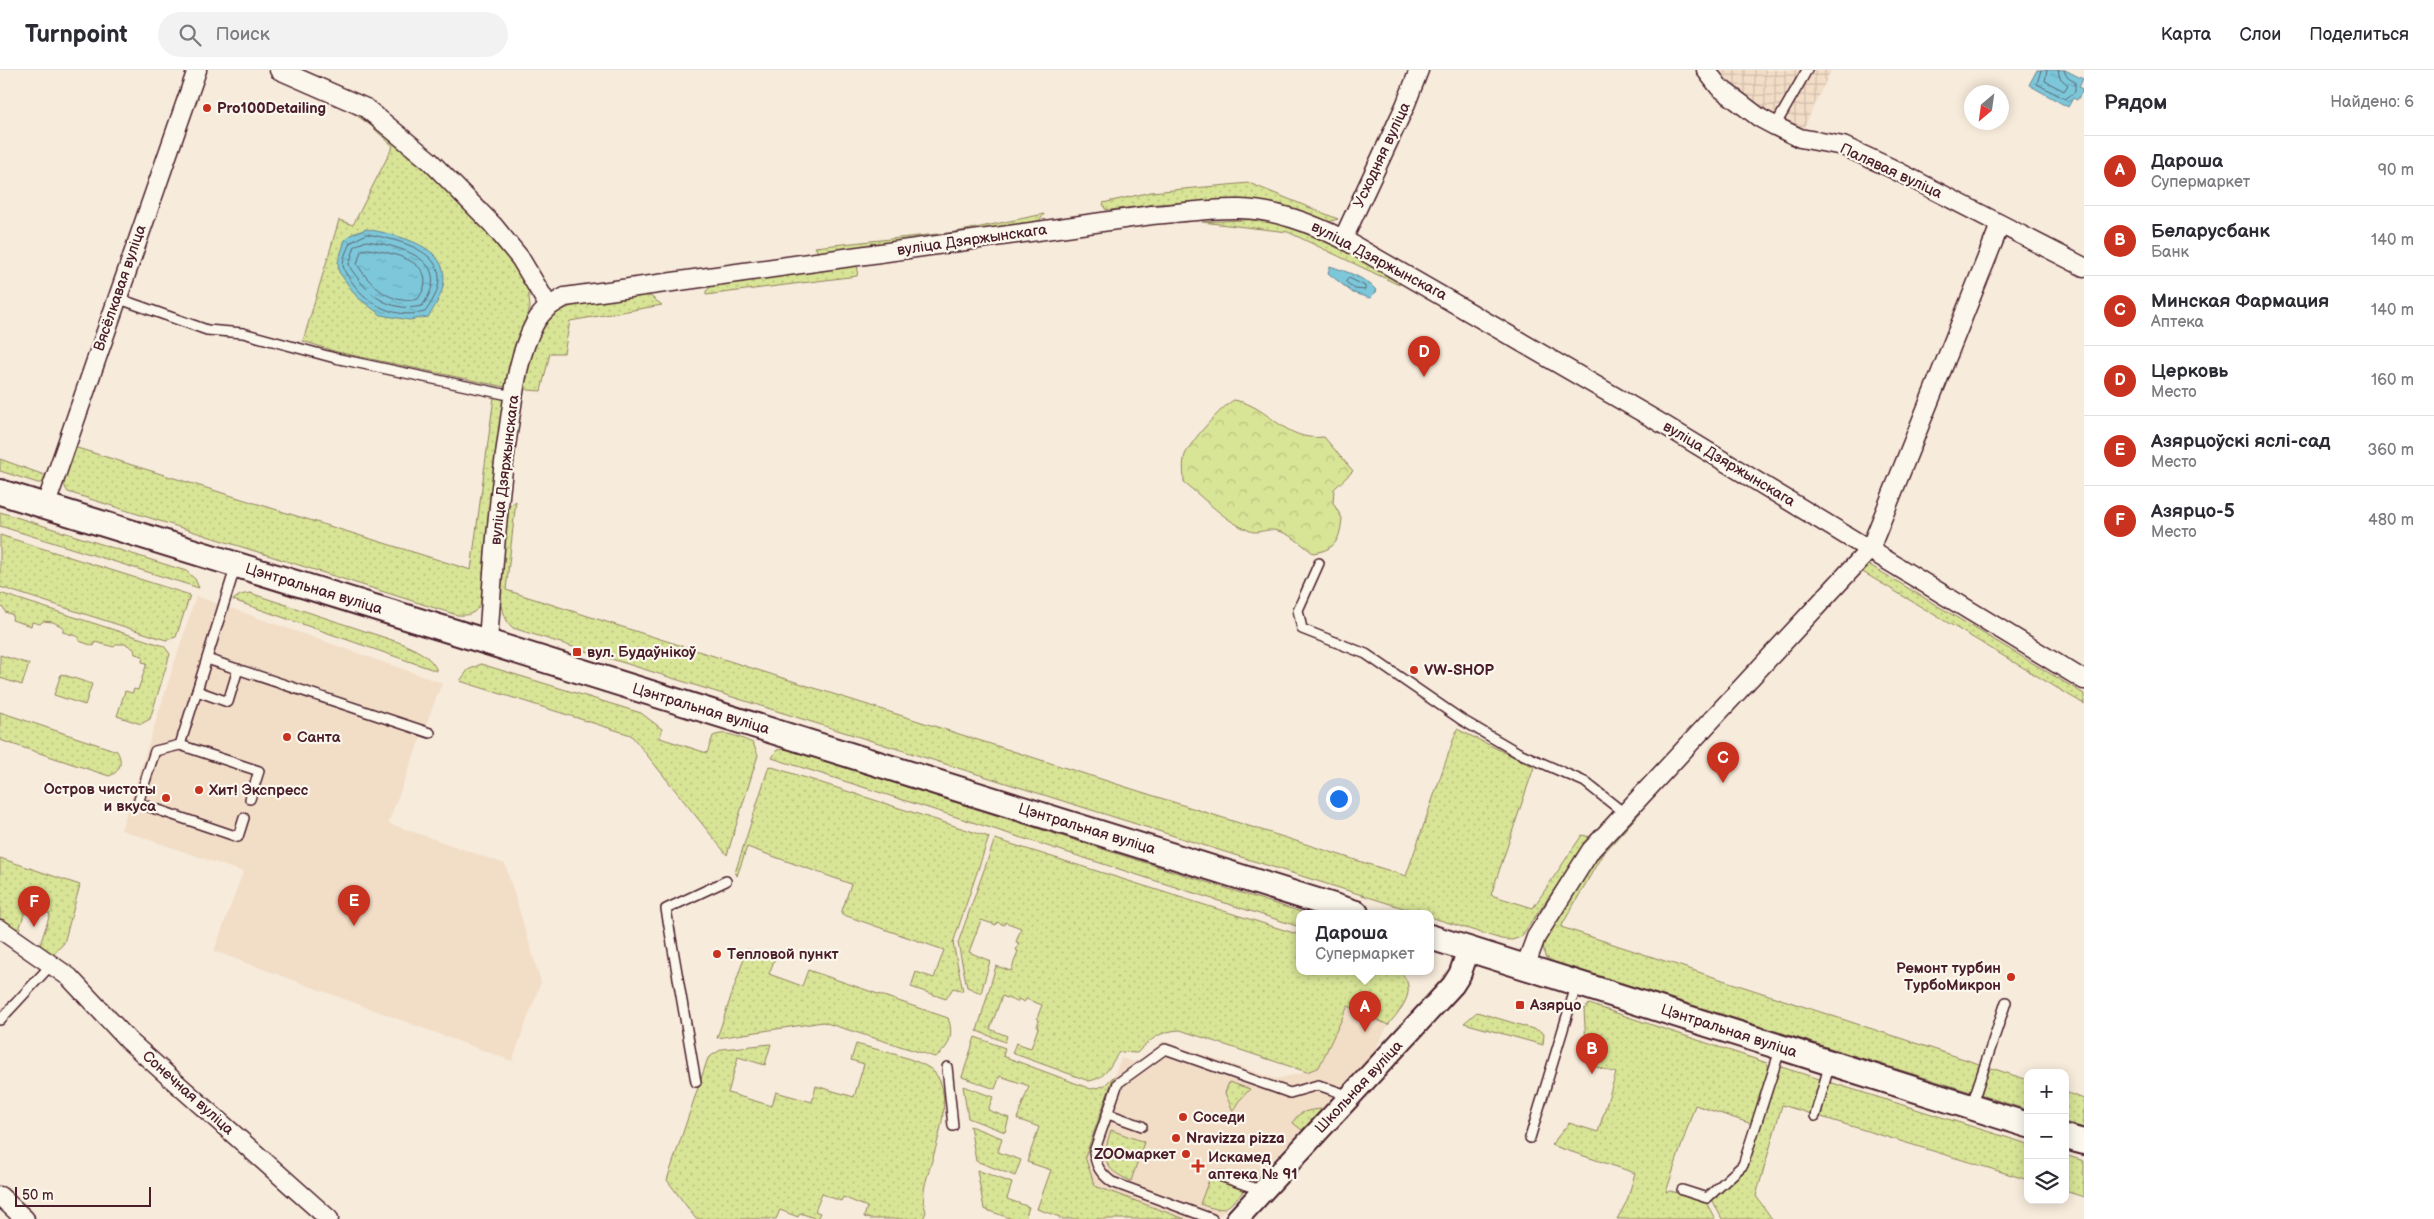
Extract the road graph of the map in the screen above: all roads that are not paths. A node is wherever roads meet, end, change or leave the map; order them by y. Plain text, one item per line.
1 (197, 70) edge
2 (279, 70) edge
3 (1419, 70) edge
4 (1706, 70) edge
5 (1807, 70) edge
6 (1775, 126) junction
7 (2000, 225) junction
8 (1342, 239) junction
9 (2084, 267) edge
10 (117, 298) junction
11 (548, 305) junction
12 (513, 396) junction
13 (0, 492) edge
14 (45, 507) junction
15 (1870, 549) junction
16 (1318, 563) dead end
17 (236, 565) junction
18 (488, 642) junction
19 (207, 659) junction
20 (238, 669) junction
21 (2084, 680) edge
22 (197, 691) junction
23 (430, 733) dead end
24 (180, 744) junction
25 (250, 799) dead end
26 (1624, 813) junction
27 (244, 818) dead end
28 (726, 881) dead end
29 (1346, 910) edge
30 (0, 929) edge
31 (1434, 937) edge
32 (1469, 948) junction
33 (52, 964) junction
34 (1525, 967) junction
35 (1577, 983) junction
36 (2006, 1002) dead end
37 (0, 1020) edge
38 (1781, 1047) junction
39 (1830, 1063) junction
40 (947, 1067) dead end
41 (696, 1082) dead end
42 (1350, 1096) junction
43 (1971, 1107) junction
44 (1108, 1114) junction
45 (1815, 1116) dead end
46 (2024, 1124) edge
47 (953, 1126) dead end
48 (1142, 1126) dead end
49 (2069, 1137) edge
50 (1530, 1138) dead end
51 (2084, 1142) edge
52 (1220, 1176) dead end
53 (1682, 1190) dead end
54 (1263, 1191) junction
55 (0, 1196) edge
56 (26, 1219) edge
57 (328, 1219) edge
58 (1212, 1219) edge
59 (1237, 1219) edge

1 - 10 street, Вясёлкавая вуліца
2 - 11 street
3 - 8 street, Усходняя вуліца
4 - 6 street, Палявая вуліца
5 - 6 lane
6 - 7 street, Палявая вуліца
7 - 9 street, Палявая вуліца
7 - 15 street
8 - 11 street, вуліца Дзяржынскага
8 - 15 street, вуліца Дзяржынскага
10 - 12 lane
10 - 14 street, Вясёлкавая вуліца
11 - 12 street, вуліца Дзяржынскага
12 - 18 street, вуліца Дзяржынскага
13 - 14 main road, Цэнтральная вуліца
14 - 17 main road, Цэнтральная вуліца
15 - 21 street, вуліца Дзяржынскага
15 - 26 street
16 - 26 lane
17 - 18 main road, Цэнтральная вуліца
17 - 19 lane
18 - 29 main road, Цэнтральная вуліца
19 - 20 lane
19 - 22 lane
20 - 22 lane
20 - 23 lane
22 - 24 lane
24 - 25 lane
24 - 27 lane
26 - 34 street
28 - 41 lane
30 - 33 street, Сонечная вуліца
31 - 32 main road, Цэнтральная вуліца
32 - 34 main road, Цэнтральная вуліца
32 - 42 street, Школьная вуліца
33 - 37 lane
33 - 57 street, Сонечная вуліца
34 - 35 main road, Цэнтральная вуліца
35 - 38 main road, Цэнтральная вуліца
35 - 50 lane
36 - 43 lane
38 - 39 main road, Цэнтральная вуліца
38 - 53 lane
39 - 43 main road, Цэнтральная вуліца
39 - 45 lane
40 - 47 lane
42 - 44 lane
42 - 54 street, Школьная вуліца
43 - 46 main road, Цэнтральная вуліца
44 - 48 lane
44 - 58 lane
49 - 51 main road
52 - 54 lane
54 - 59 street, Школьная вуліца
55 - 56 street

